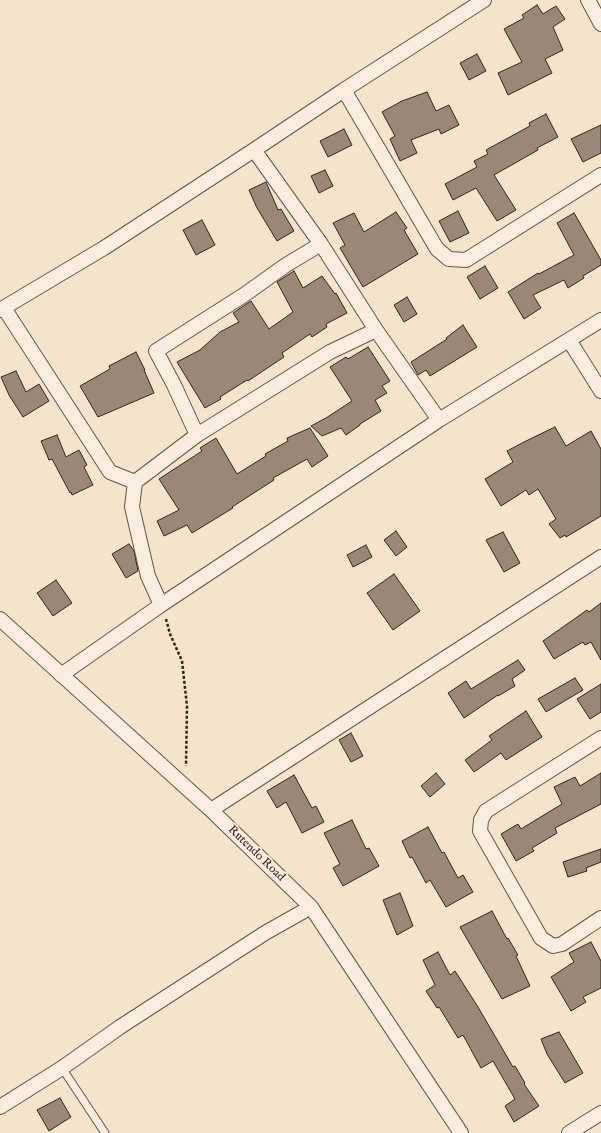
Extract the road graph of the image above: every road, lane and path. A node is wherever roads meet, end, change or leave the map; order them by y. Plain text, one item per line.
1 (484, 0) edge
2 (588, 0) edge
3 (601, 24) edge
4 (344, 90) junction
5 (254, 150) junction
6 (601, 175) edge
7 (321, 244) junction
8 (2, 309) edge
9 (601, 320) edge
10 (376, 330) junction
11 (569, 340) junction
12 (601, 391) edge
13 (439, 420) junction
14 (197, 435) junction
15 (135, 482) junction
16 (601, 557) edge
17 (162, 605) junction
18 (0, 619) edge
19 (61, 675) junction
20 (601, 738) edge
21 (186, 789) junction
22 (211, 810) junction
23 (311, 907) junction
24 (601, 918) edge
25 (62, 1068) junction
26 (0, 1107) edge
27 (601, 1113) edge
28 (105, 1133) edge
29 (461, 1133) edge
30 (569, 1133) edge

1 - 4 street
2 - 3 street
4 - 5 street
4 - 6 street
5 - 7 street
5 - 8 street
7 - 10 street
7 - 14 street
8 - 15 street
9 - 11 street
10 - 13 street
10 - 14 street
11 - 12 street
11 - 13 street
13 - 17 street
14 - 15 street
15 - 17 street
16 - 22 street
17 - 19 street
17 - 21 path
18 - 19 street, Rutendo Road
19 - 21 street, Rutendo Road
20 - 24 street
21 - 22 street, Rutendo Road
22 - 23 street, Rutendo Road
23 - 25 street
23 - 29 street, Rutendo Road
25 - 26 street
25 - 28 lane
27 - 30 street

